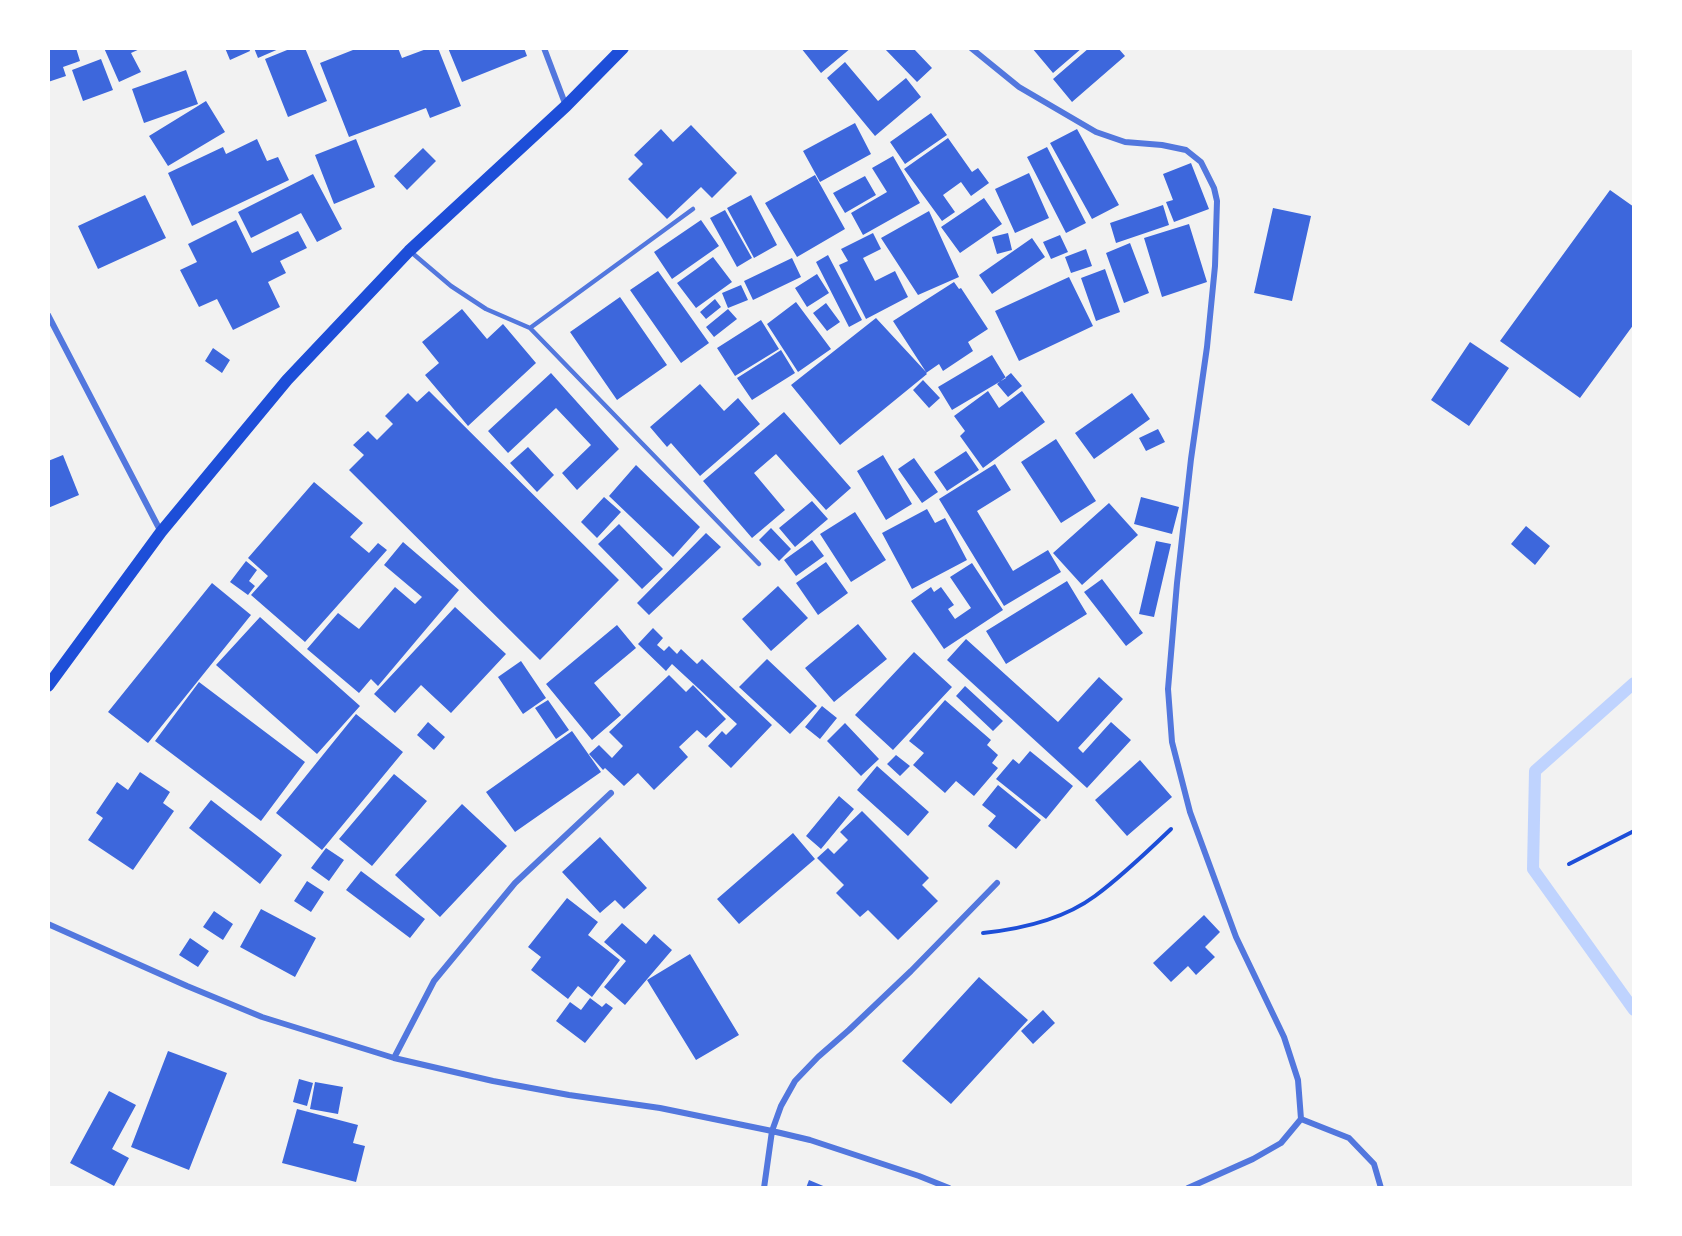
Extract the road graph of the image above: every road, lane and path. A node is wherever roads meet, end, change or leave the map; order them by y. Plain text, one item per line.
1 (544, 48) edge
2 (623, 48) edge
3 (971, 48) edge
4 (566, 106) junction
5 (693, 209) dead end
6 (409, 251) junction
7 (48, 315) edge
8 (530, 328) junction
9 (161, 532) junction
10 (759, 564) dead end
11 (48, 686) edge
12 (611, 793) dead end
13 (1190, 812) junction
14 (1634, 831) edge
15 (1569, 864) dead end
16 (997, 883) dead end
17 (48, 924) edge
18 (950, 932) junction
19 (394, 1058) junction
20 (1301, 1119) junction
21 (772, 1131) junction
22 (764, 1188) edge
23 (949, 1188) edge
24 (1188, 1188) edge
25 (1382, 1188) edge

1 - 4 street
2 - 4 main road
3 - 13 street
4 - 6 main road
5 - 8 lane
6 - 8 lane
6 - 9 main road
7 - 9 street
8 - 10 lane
9 - 11 main road
12 - 19 street
13 - 18 path
13 - 20 street
14 - 15 path
16 - 18 street
17 - 19 street
18 - 21 street
19 - 21 street
20 - 24 street
20 - 25 street
21 - 22 street
21 - 23 street

